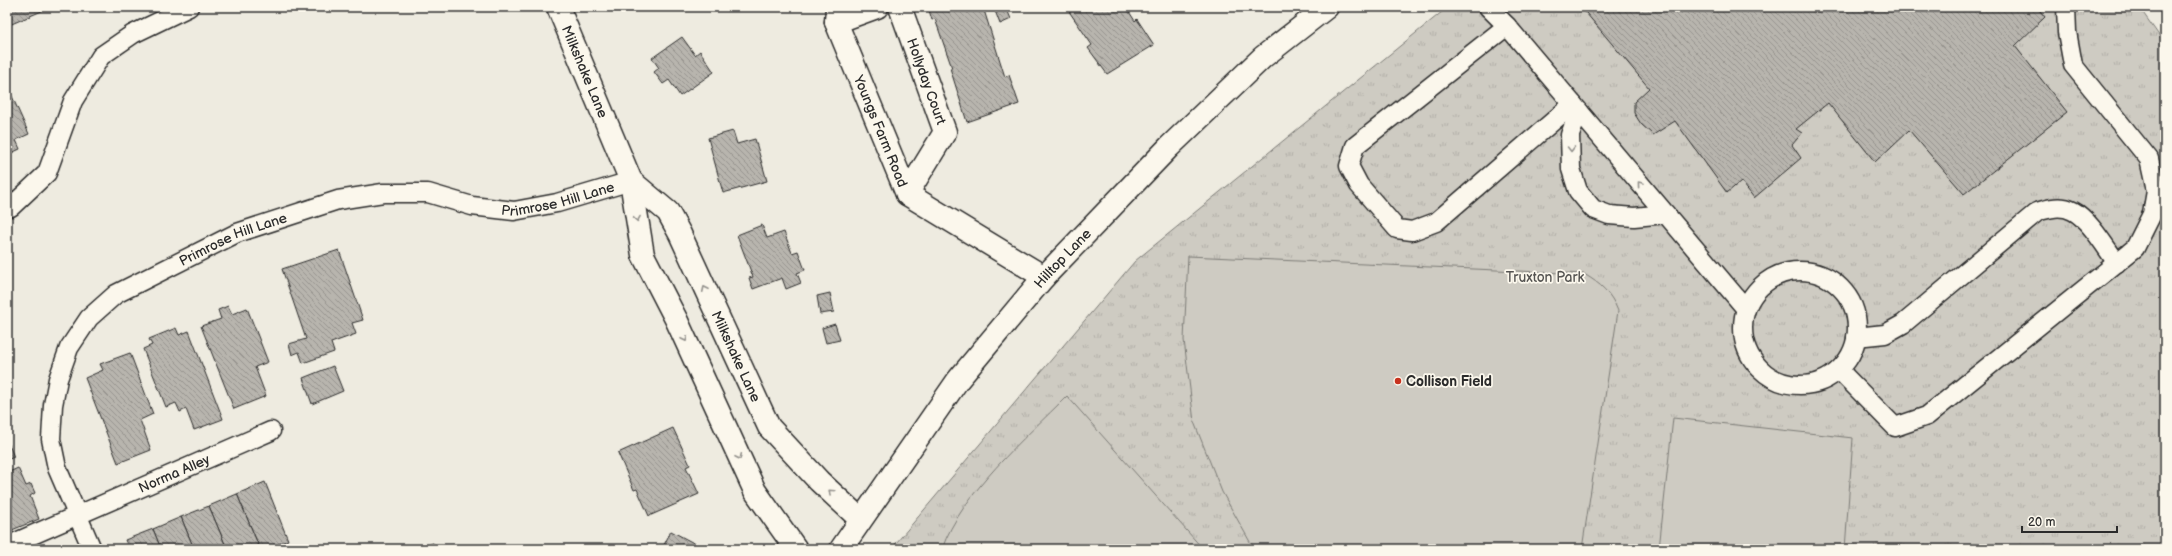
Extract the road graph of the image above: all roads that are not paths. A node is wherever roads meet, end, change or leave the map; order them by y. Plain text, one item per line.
1 (189, 7) edge
2 (558, 7) edge
3 (877, 7) edge
4 (900, 7) edge
5 (1327, 7) edge
6 (1488, 7) edge
7 (2066, 7) edge
8 (836, 14) edge
9 (1507, 26) junction
10 (1576, 108) junction
11 (631, 181) junction
12 (907, 194) junction
13 (7, 207) edge
14 (1666, 214) junction
15 (2117, 263) junction
16 (1044, 277) junction
17 (1746, 309) junction
18 (1856, 337) junction
19 (1839, 370) junction
20 (271, 431) dead end
21 (77, 516) junction
22 (860, 519) junction
23 (7, 546) edge
24 (92, 549) edge
25 (796, 549) edge
26 (841, 549) edge

1 - 13 lane
2 - 11 street, Milkshake Lane
3 - 8 street
4 - 12 street, Hollyday Court
5 - 16 street, Hilltop Lane
6 - 9 lane
7 - 15 lane
8 - 12 street, Youngs Farm Road
9 - 10 lane
9 - 10 lane
14 -> 10 lane
10 -> 14 lane
11 - 21 lane, Primrose Hill Lane
22 -> 11 street, Milkshake Lane
11 -> 25 street, Milkshake Lane
12 - 16 street, Youngs Farm Road
14 - 17 lane
15 - 18 lane
15 - 19 lane
16 - 22 street, Hilltop Lane
17 - 18 lane
17 - 19 lane
18 - 19 lane
20 - 21 lane, Norma Alley
21 - 23 lane, Norma Alley
21 - 24 lane, Primrose Hill Lane
22 - 26 street, Hilltop Lane

